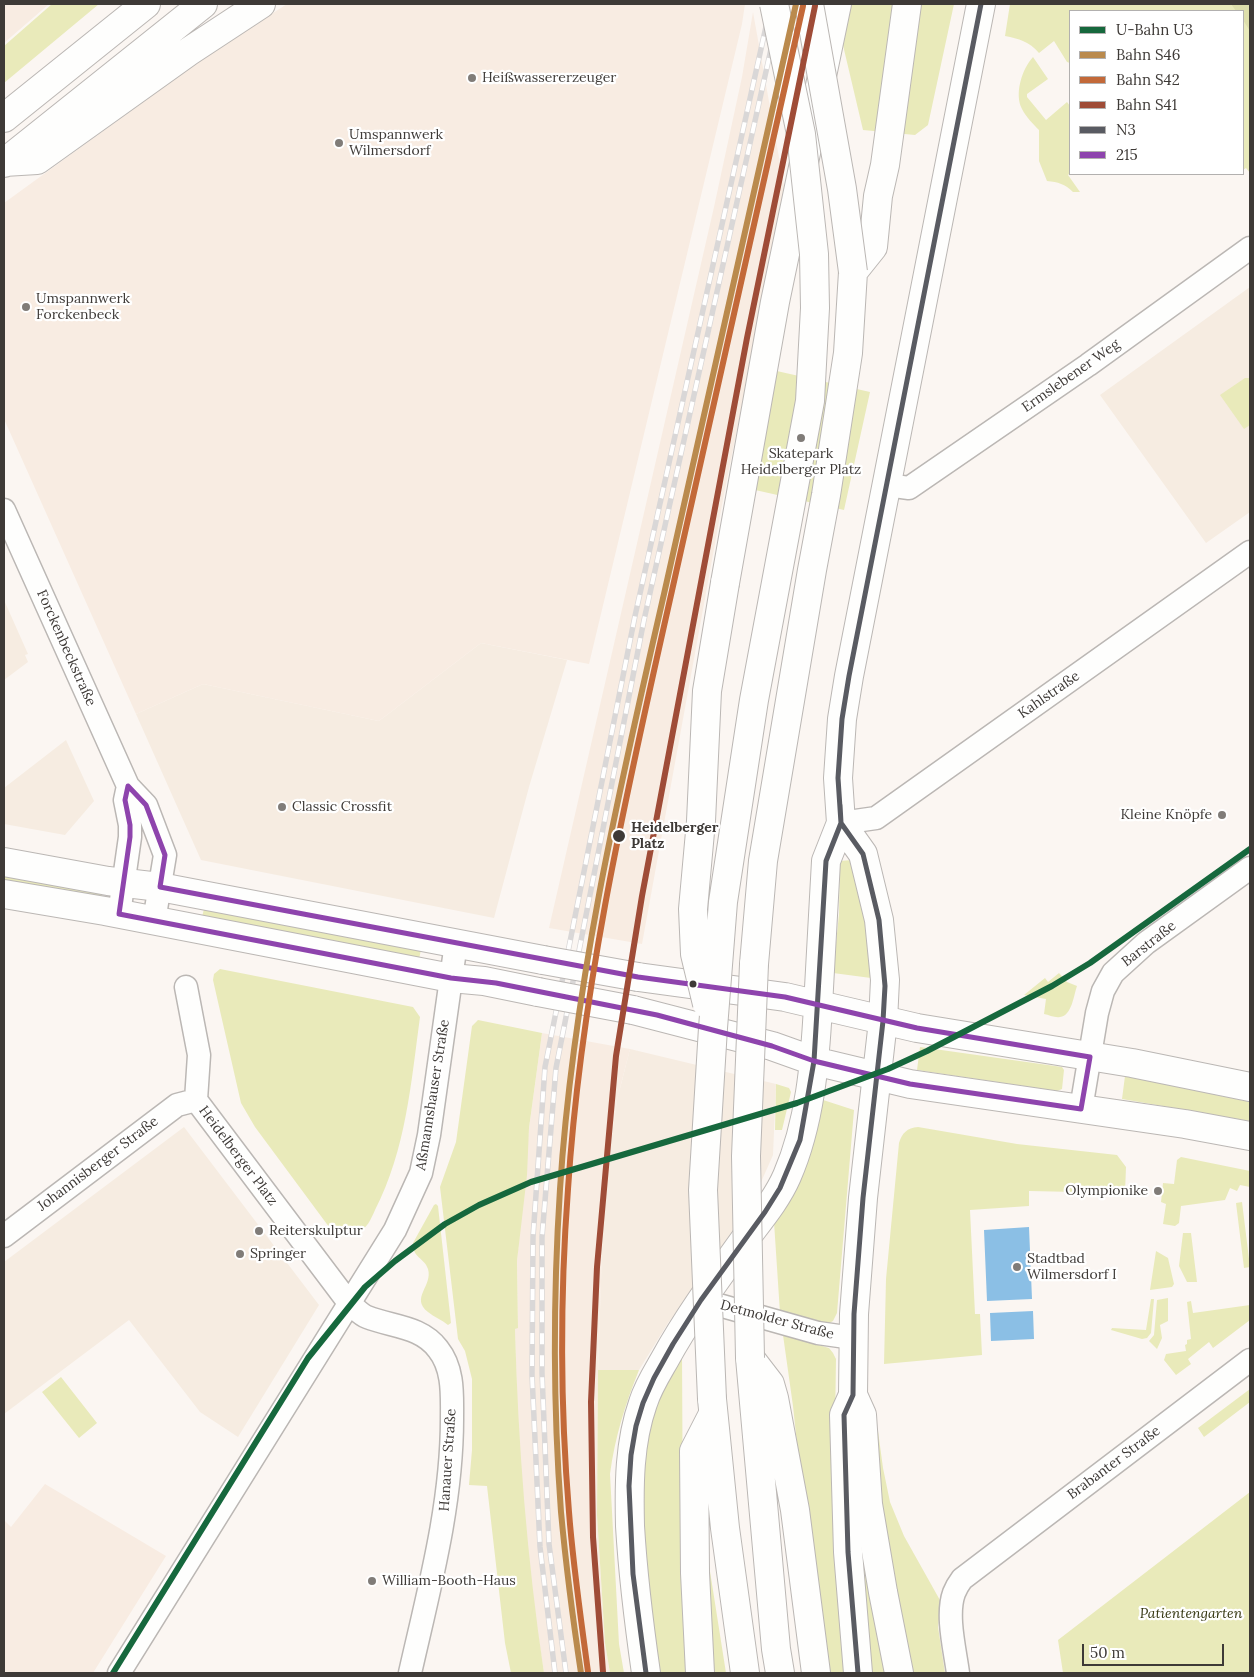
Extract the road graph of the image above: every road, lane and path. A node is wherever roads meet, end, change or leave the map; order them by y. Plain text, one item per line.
1 (203, 4) edge
2 (261, 4) edge
3 (774, 4) edge
4 (809, 4) edge
5 (837, 4) edge
6 (907, 4) edge
7 (982, 4) edge
8 (140, 7) edge
9 (4, 118) edge
10 (4, 162) edge
11 (1250, 248) edge
12 (852, 272) junction
13 (887, 485) junction
14 (4, 510) edge
15 (1250, 552) edge
16 (128, 786) junction
17 (841, 823) junction
18 (4, 862) edge
19 (1250, 868) edge
20 (124, 882) junction
21 (160, 887) junction
22 (4, 894) edge
23 (119, 914) junction
24 (154, 921) junction
25 (456, 943) junction
26 (451, 978) junction
27 (186, 987) dead end
28 (818, 1006) junction
29 (883, 1021) junction
30 (712, 1028) junction
31 (1090, 1056) junction
32 (814, 1061) junction
33 (877, 1076) junction
34 (1250, 1087) edge
35 (196, 1100) junction
36 (1081, 1109) junction
37 (1250, 1136) edge
38 (4, 1236) edge
39 (701, 1300) junction
40 (349, 1303) junction
41 (853, 1338) junction
42 (1250, 1360) edge
43 (853, 1396) junction
44 (764, 1398) junction
45 (712, 1406) junction
46 (119, 1673) edge
47 (410, 1673) edge
48 (646, 1673) edge
49 (700, 1673) edge
50 (745, 1673) edge
51 (780, 1673) edge
52 (816, 1673) edge
53 (858, 1673) edge
54 (899, 1673) edge
55 (958, 1673) edge

1 - 10 main road
2 - 10 main road
3 - 30 main road, bridge
4 - 12 main road, bridge
5 - 30 main road, bridge
6 - 12 main road
7 - 13 main road
8 - 9 main road
11 - 13 street, Ermslebener Weg
12 - 44 main road, bridge
13 - 17 main road
14 - 16 street, Forckenbeckstraße
15 - 17 street, Kahlstraße
16 - 20 street, Forckenbeckstraße
16 - 21 street, Forckenbeckstraße
17 - 28 main road, Detmolder Straße
17 - 29 main road, Detmolder Straße
18 - 20 main road
19 - 31 street, Barstraße
20 - 21 main road
20 - 23 street, Forckenbeckstraße
21 - 24 street, Forckenbeckstraße
21 - 25 main road
22 - 23 main road
23 - 24 main road
24 - 26 main road
25 - 26 street, Aßmannshauser Straße
25 - 28 main road, bridge
26 - 32 main road, bridge
26 - 40 street, Aßmannshauser Straße
27 - 35 street, Heidelberger Platz
28 - 29 main road
28 - 32 main road, Detmolder Straße
29 - 31 main road
29 - 33 main road, Detmolder Straße
30 - 45 main road, bridge
31 - 34 main road
31 - 36 street, Barstraße
32 - 33 main road
32 - 39 main road, Detmolder Straße
33 - 36 main road
33 - 41 main road, Detmolder Straße
35 - 38 street, Johannisberger Straße
35 - 40 street, Heidelberger Platz
36 - 37 main road
39 - 41 street, Detmolder Straße
39 - 48 main road, Detmolder Straße
40 - 46 street, Aßmannshauser Straße
40 - 47 street, Hanauer Straße
41 - 43 main road, Detmolder Straße
42 - 55 street, Brabanter Straße
43 - 53 main road, Detmolder Straße
43 - 54 main road
44 - 51 main road
44 - 52 main road
45 - 49 main road
45 - 50 main road

